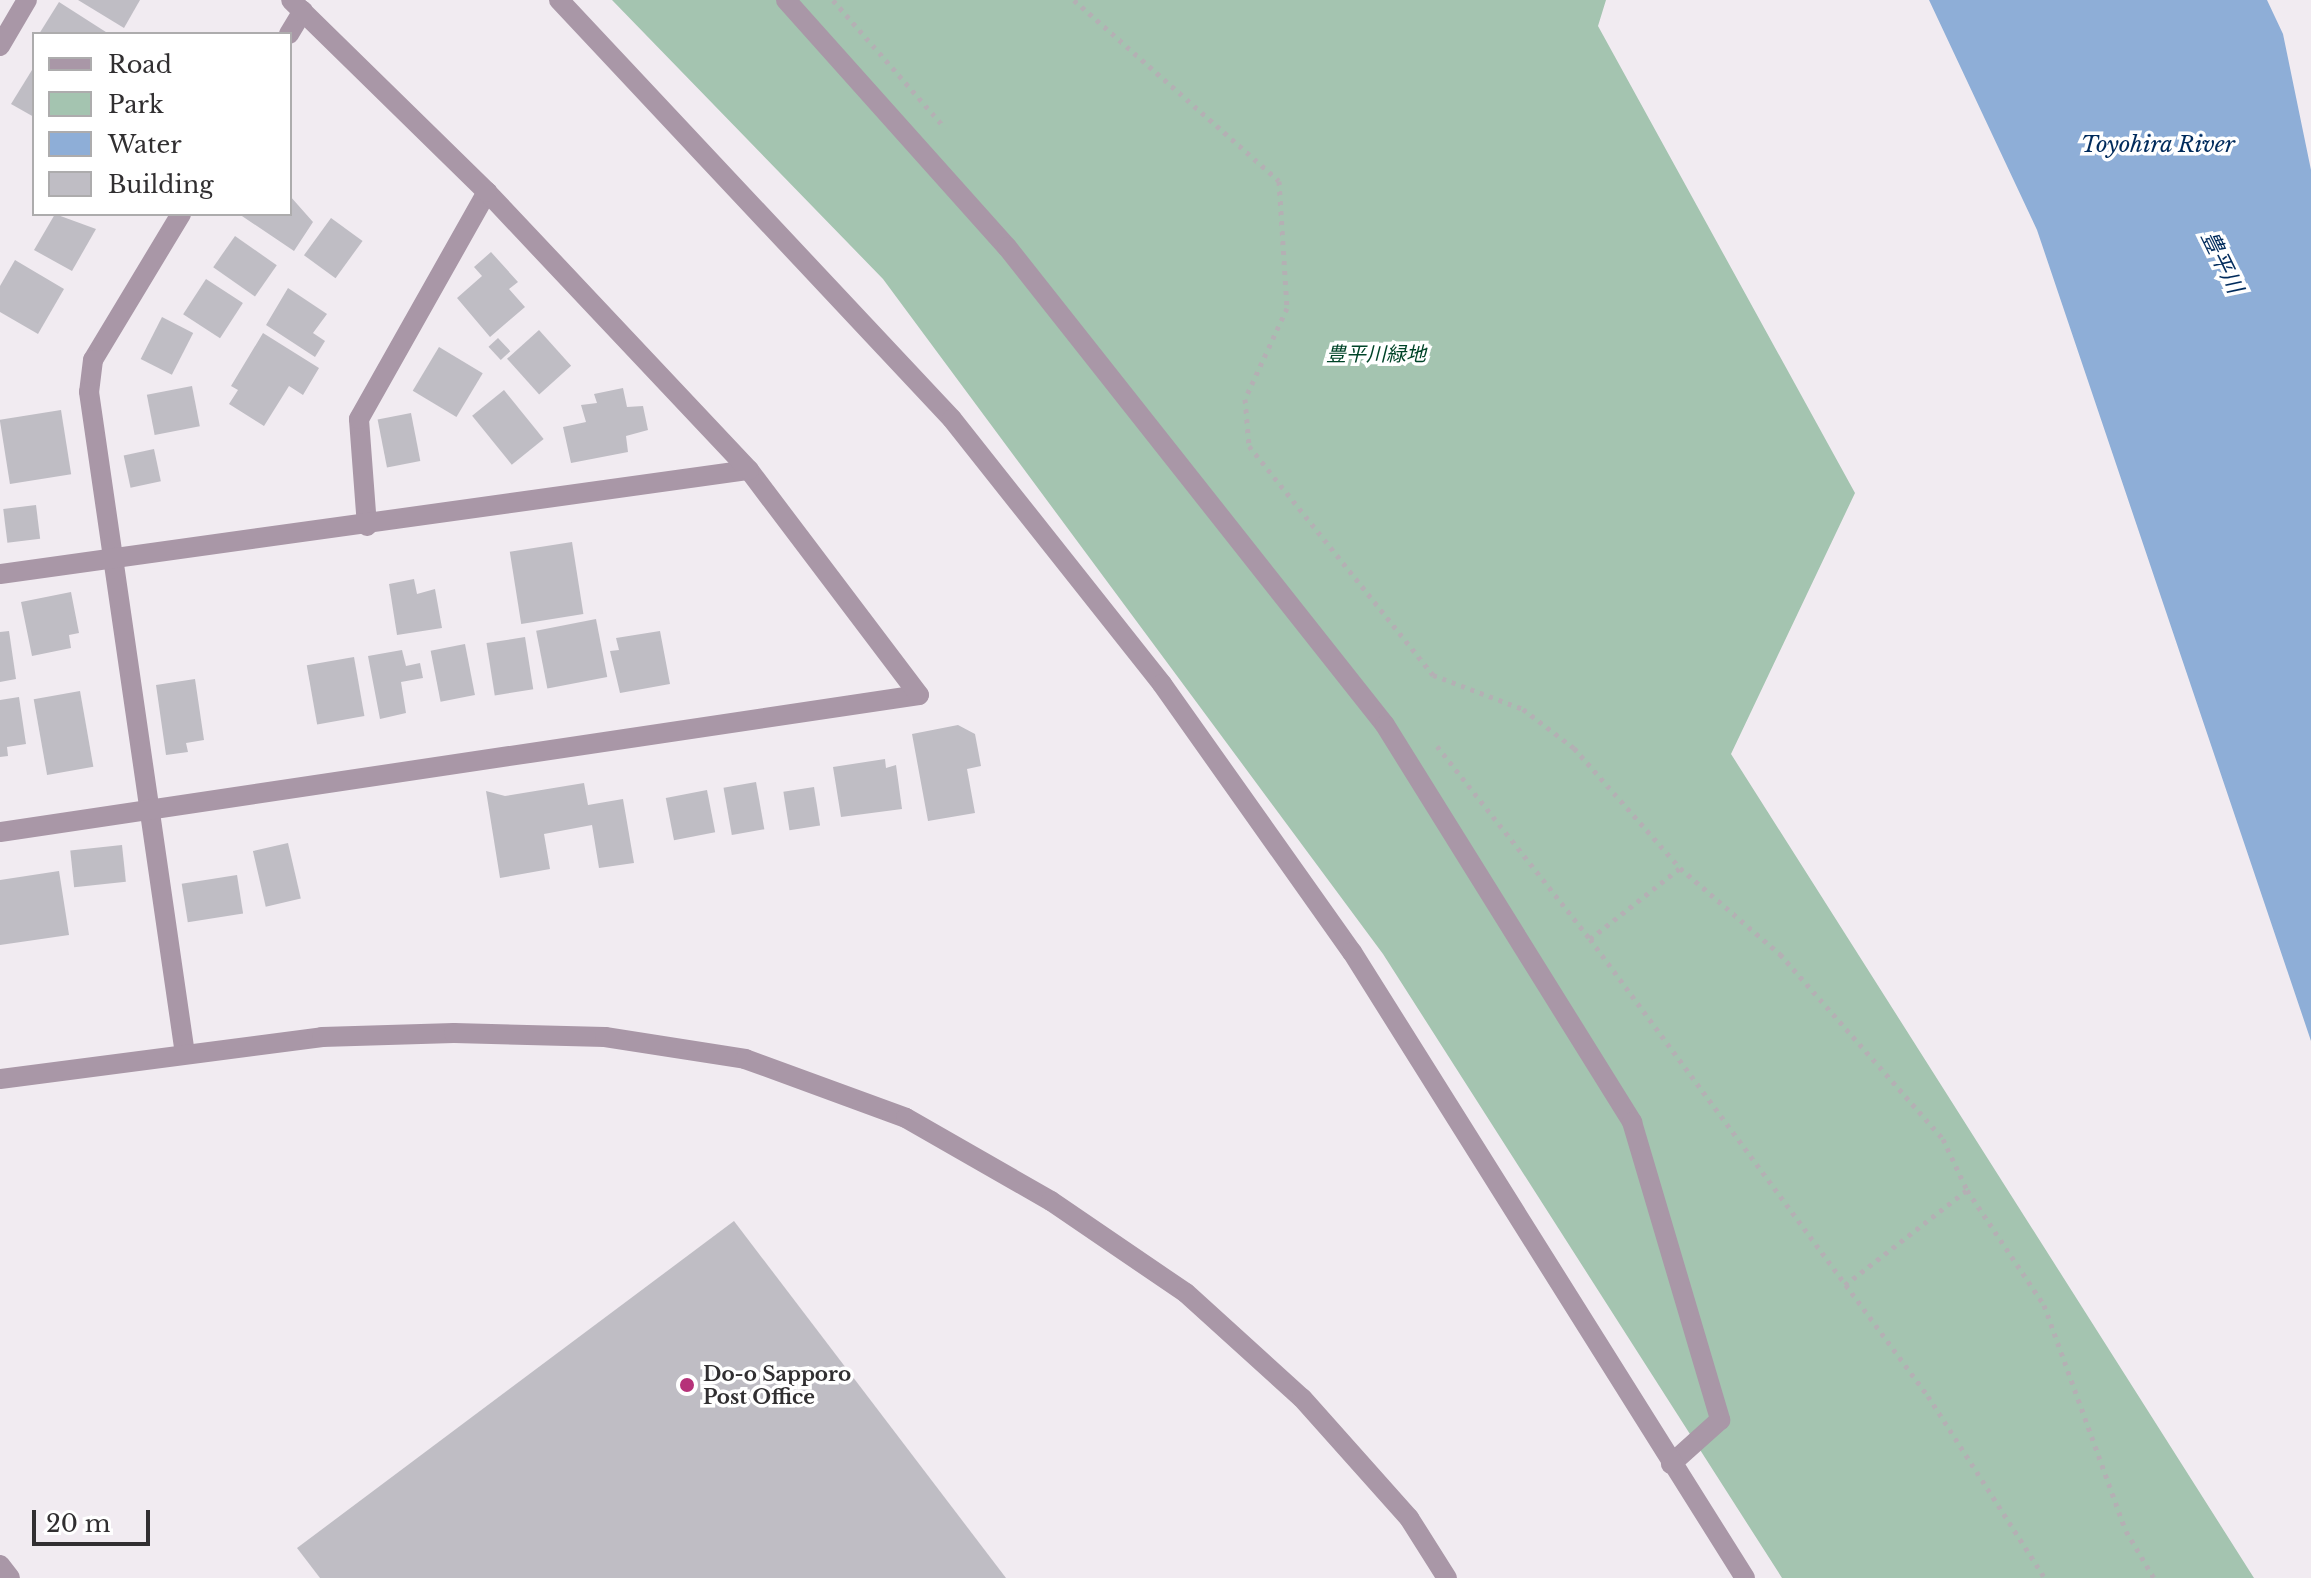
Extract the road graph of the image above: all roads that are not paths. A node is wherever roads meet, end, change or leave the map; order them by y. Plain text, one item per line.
1 (27, 0) edge
2 (559, 0) edge
3 (786, 0) edge
4 (297, 5) edge
5 (290, 32) edge
6 (0, 46) edge
7 (487, 192) junction
8 (180, 216) edge
9 (749, 470) junction
10 (367, 526) junction
11 (115, 561) junction
12 (0, 574) edge
13 (148, 812) junction
14 (0, 832) edge
15 (185, 1054) junction
16 (0, 1079) edge
17 (1671, 1464) junction
18 (0, 1565) edge
19 (10, 1578) edge
20 (1447, 1578) edge
21 (1745, 1578) edge

1 - 6 street
2 - 17 street
3 - 17 street
4 - 5 street
4 - 7 street
7 - 9 street
7 - 10 street
8 - 11 street
9 - 10 street
9 - 13 street
10 - 11 street
11 - 12 street
11 - 13 street
13 - 14 street
13 - 15 street
15 - 16 street
15 - 20 street
17 - 21 street
18 - 19 street

